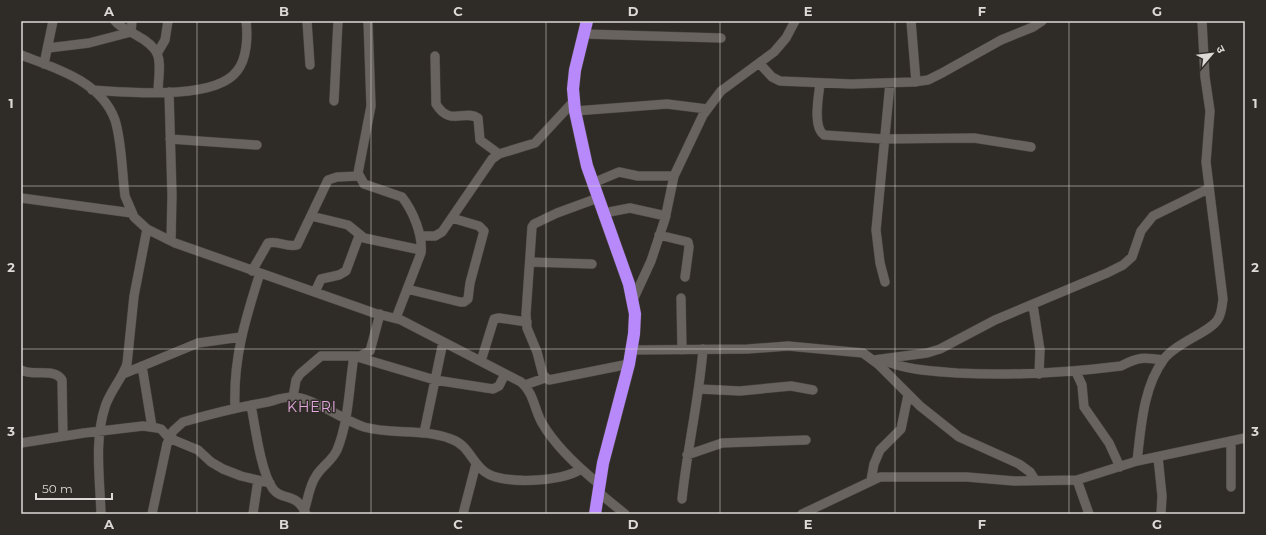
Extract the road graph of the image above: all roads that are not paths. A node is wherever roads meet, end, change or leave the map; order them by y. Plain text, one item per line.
1 (53, 21) edge
2 (115, 21) edge
3 (132, 21) edge
4 (168, 21) edge
5 (246, 21) edge
6 (307, 21) edge
7 (338, 21) edge
8 (368, 21) edge
9 (587, 21) edge
10 (795, 21) edge
11 (911, 21) edge
12 (1042, 21) edge
13 (1202, 21) edge
14 (131, 32) junction
15 (584, 34) junction
16 (721, 38) dead end
17 (48, 48) junction
18 (158, 52) junction
19 (21, 55) edge
20 (435, 56) dead end
21 (44, 64) junction
22 (760, 64) junction
23 (310, 65) dead end
24 (820, 82) junction
25 (916, 82) junction
26 (890, 83) junction
27 (92, 90) junction
28 (158, 92) junction
29 (169, 92) junction
30 (334, 101) dead end
31 (574, 106) junction
32 (707, 109) junction
33 (170, 139) junction
34 (884, 139) junction
35 (257, 146) dead end
36 (1031, 147) dead end
37 (499, 154) junction
38 (359, 176) junction
39 (674, 176) junction
40 (593, 183) junction
41 (1208, 189) junction
42 (21, 198) edge
43 (598, 198) junction
44 (132, 213) junction
45 (604, 213) junction
46 (311, 216) junction
47 (666, 216) junction
48 (452, 218) junction
49 (147, 229) junction
50 (659, 235) junction
51 (359, 236) junction
52 (421, 236) junction
53 (171, 241) junction
54 (421, 250) junction
55 (530, 262) junction
56 (592, 264) dead end
57 (256, 272) junction
58 (685, 276) dead end
59 (885, 282) dead end
60 (407, 289) junction
61 (315, 292) junction
62 (681, 298) dead end
63 (633, 300) junction
64 (1033, 305) junction
65 (380, 314) junction
66 (396, 318) junction
67 (526, 322) junction
68 (241, 337) junction
69 (443, 342) junction
70 (703, 349) junction
71 (632, 350) junction
72 (682, 350) junction
73 (354, 356) junction
74 (878, 360) junction
75 (1163, 360) junction
76 (481, 361) junction
77 (629, 364) junction
78 (142, 366) junction
79 (21, 370) edge
80 (1076, 372) junction
81 (123, 374) junction
82 (505, 374) junction
83 (1039, 374) junction
84 (545, 378) junction
85 (435, 380) junction
86 (524, 385) junction
87 (699, 389) junction
88 (813, 390) dead end
89 (908, 395) junction
90 (293, 397) junction
91 (251, 405) junction
92 (236, 408) junction
93 (345, 419) junction
94 (152, 427) junction
95 (99, 432) junction
96 (424, 433) junction
97 (64, 436) junction
98 (169, 438) junction
99 (1245, 438) edge
100 (806, 440) dead end
101 (1231, 442) junction
102 (21, 443) edge
103 (687, 455) junction
104 (1158, 457) junction
105 (1137, 461) junction
106 (476, 464) junction
107 (1120, 467) junction
108 (581, 469) junction
109 (258, 480) junction
110 (871, 480) junction
111 (1035, 480) junction
112 (1077, 480) junction
113 (270, 483) junction
114 (1231, 487) dead end
115 (598, 488) junction
116 (682, 499) dead end
117 (305, 512) edge
118 (101, 514) edge
119 (152, 514) edge
120 (254, 514) edge
121 (463, 514) edge
122 (595, 514) edge
123 (625, 514) edge
124 (802, 514) edge
125 (1089, 514) edge
126 (1161, 514) edge

1 - 17 street
2 - 14 street
3 - 14 street
4 - 18 street
5 - 29 street
6 - 23 street
7 - 30 street
8 - 38 street
9 - 15 highway
10 - 22 street
11 - 25 street
12 - 25 street
13 - 41 street
14 - 17 street
14 - 18 street
15 - 16 street
15 - 31 highway
17 - 21 street
18 - 28 street
19 - 21 street
20 - 37 street
21 - 27 street
22 - 24 street
22 - 32 street
24 - 26 street
24 - 34 street
25 - 26 street
26 - 34 street
27 - 28 street
27 - 44 street
28 - 29 street
29 - 33 street
31 - 32 street
31 - 37 street
31 - 40 highway
32 - 39 street
33 - 35 street
33 - 53 street
34 - 36 street
34 - 59 street
37 - 48 street
38 - 46 street
38 - 52 street
39 - 40 street
39 - 47 street
40 - 43 highway
41 - 64 street
41 - 75 street
42 - 44 street
43 - 45 highway
43 - 55 street
44 - 49 street
45 - 47 street
45 - 63 highway
46 - 51 street
46 - 57 street
47 - 50 street
48 - 52 street
48 - 60 street
49 - 53 street
49 - 81 street
50 - 58 street
50 - 63 street
51 - 54 street
51 - 61 street
52 - 54 street
53 - 57 street
54 - 60 street
55 - 56 street
55 - 67 street
57 - 61 street
57 - 68 street
60 - 66 street
61 - 65 street
62 - 72 street
63 - 71 highway
64 - 74 street
64 - 83 street
65 - 66 street
65 - 73 street
66 - 69 street
67 - 76 street
67 - 84 street
68 - 78 street
68 - 92 street
69 - 76 street
69 - 85 street
70 - 72 street
70 - 74 street
70 - 87 street
71 - 72 street
71 - 77 highway
73 - 85 street
73 - 90 street
73 - 93 street
74 - 83 street
74 - 89 street
75 - 80 street
75 - 105 street
76 - 82 street
77 - 84 street
77 - 115 highway
78 - 81 street
78 - 94 street
79 - 97 street
80 - 83 street
80 - 107 street
81 - 95 street
82 - 85 street
82 - 86 street
84 - 86 street
85 - 96 street
86 - 108 street
87 - 88 street
87 - 103 street
89 - 110 street
89 - 111 street
90 - 91 street
90 - 93 street
91 - 92 street
91 - 113 street
92 - 98 street
93 - 96 street
93 - 117 street
94 - 95 street
94 - 98 street
95 - 97 street
95 - 118 street
96 - 106 street
97 - 102 street
98 - 109 street
98 - 119 street
99 - 101 street
100 - 103 street
101 - 104 street
101 - 114 street
103 - 116 street
104 - 105 street
104 - 126 street
105 - 107 street
106 - 108 street
106 - 121 street
107 - 112 street
108 - 115 street
109 - 113 street
109 - 120 street
110 - 111 street
110 - 124 street
111 - 112 street
112 - 125 street
113 - 117 street
115 - 122 highway
115 - 123 street

